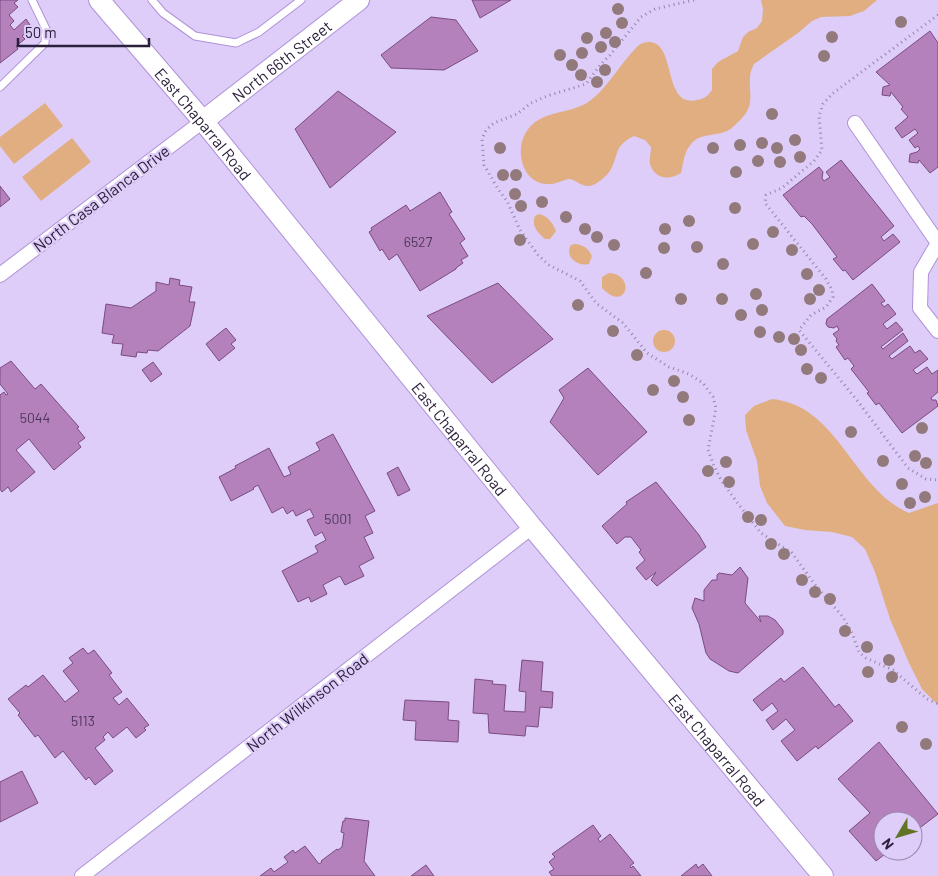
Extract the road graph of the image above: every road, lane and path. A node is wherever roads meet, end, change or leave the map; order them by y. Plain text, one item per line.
1 (32, 0) edge
2 (98, 0) edge
3 (152, 0) edge
4 (301, 0) edge
5 (359, 0) edge
6 (694, 0) edge
7 (938, 15) edge
8 (0, 87) edge
9 (203, 121) junction
10 (855, 123) dead end
11 (938, 243) edge
12 (0, 275) edge
13 (938, 331) edge
14 (938, 480) edge
15 (532, 528) junction
16 (938, 704) edge
17 (82, 876) edge
18 (823, 876) edge

1 - 8 lane
2 - 9 main road, East Chaparral Road
3 - 4 lane
5 - 9 main road, North 66th Street
6 - 16 path
7 - 14 path
9 - 12 street, North Casa Blanca Drive
9 - 15 main road, East Chaparral Road
10 - 11 street
11 - 13 street
15 - 17 street, North Wilkinson Road
15 - 18 main road, East Chaparral Road

